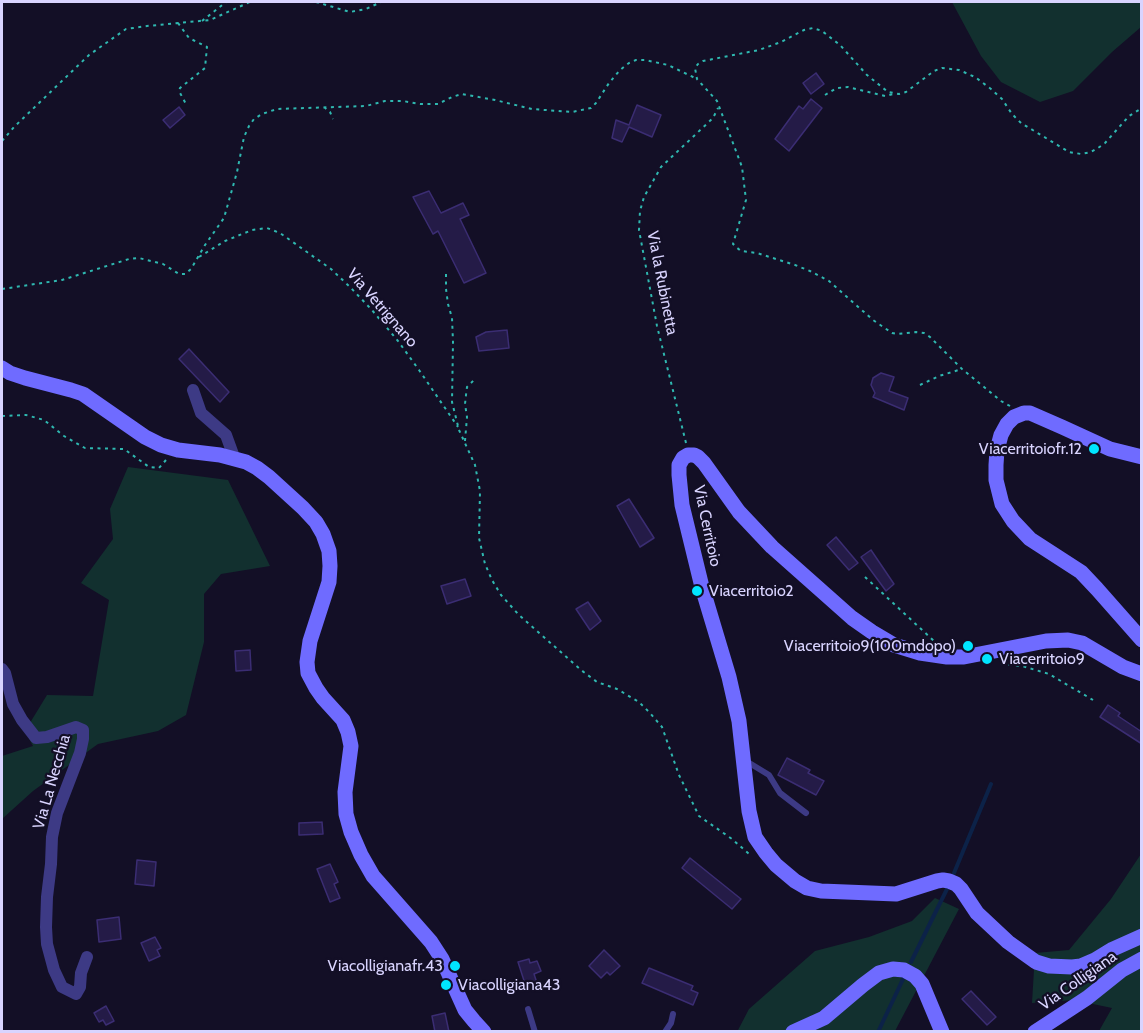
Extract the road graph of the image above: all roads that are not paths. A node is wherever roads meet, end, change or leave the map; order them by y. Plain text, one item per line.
1 (2, 368) edge
2 (193, 390) dead end
3 (1142, 457) edge
4 (234, 458) junction
5 (1142, 640) edge
6 (2, 669) edge
7 (1142, 674) edge
8 (743, 759) junction
9 (806, 813) dead end
10 (1142, 936) edge
11 (87, 957) dead end
12 (1142, 959) edge
13 (528, 1009) dead end
14 (673, 1014) dead end
15 (484, 1032) edge
16 (535, 1032) edge
17 (665, 1032) edge
18 (793, 1032) edge
19 (942, 1032) edge
20 (1035, 1032) edge

1 - 4 street
2 - 4 street
3 - 5 street
4 - 15 street
6 - 11 street, Via La Necchia
7 - 8 street, Via Cerritoio
8 - 9 lane
8 - 10 street, Via Cerritoio
12 - 20 street, Via Colligiana
13 - 16 lane
14 - 17 lane
18 - 19 street

